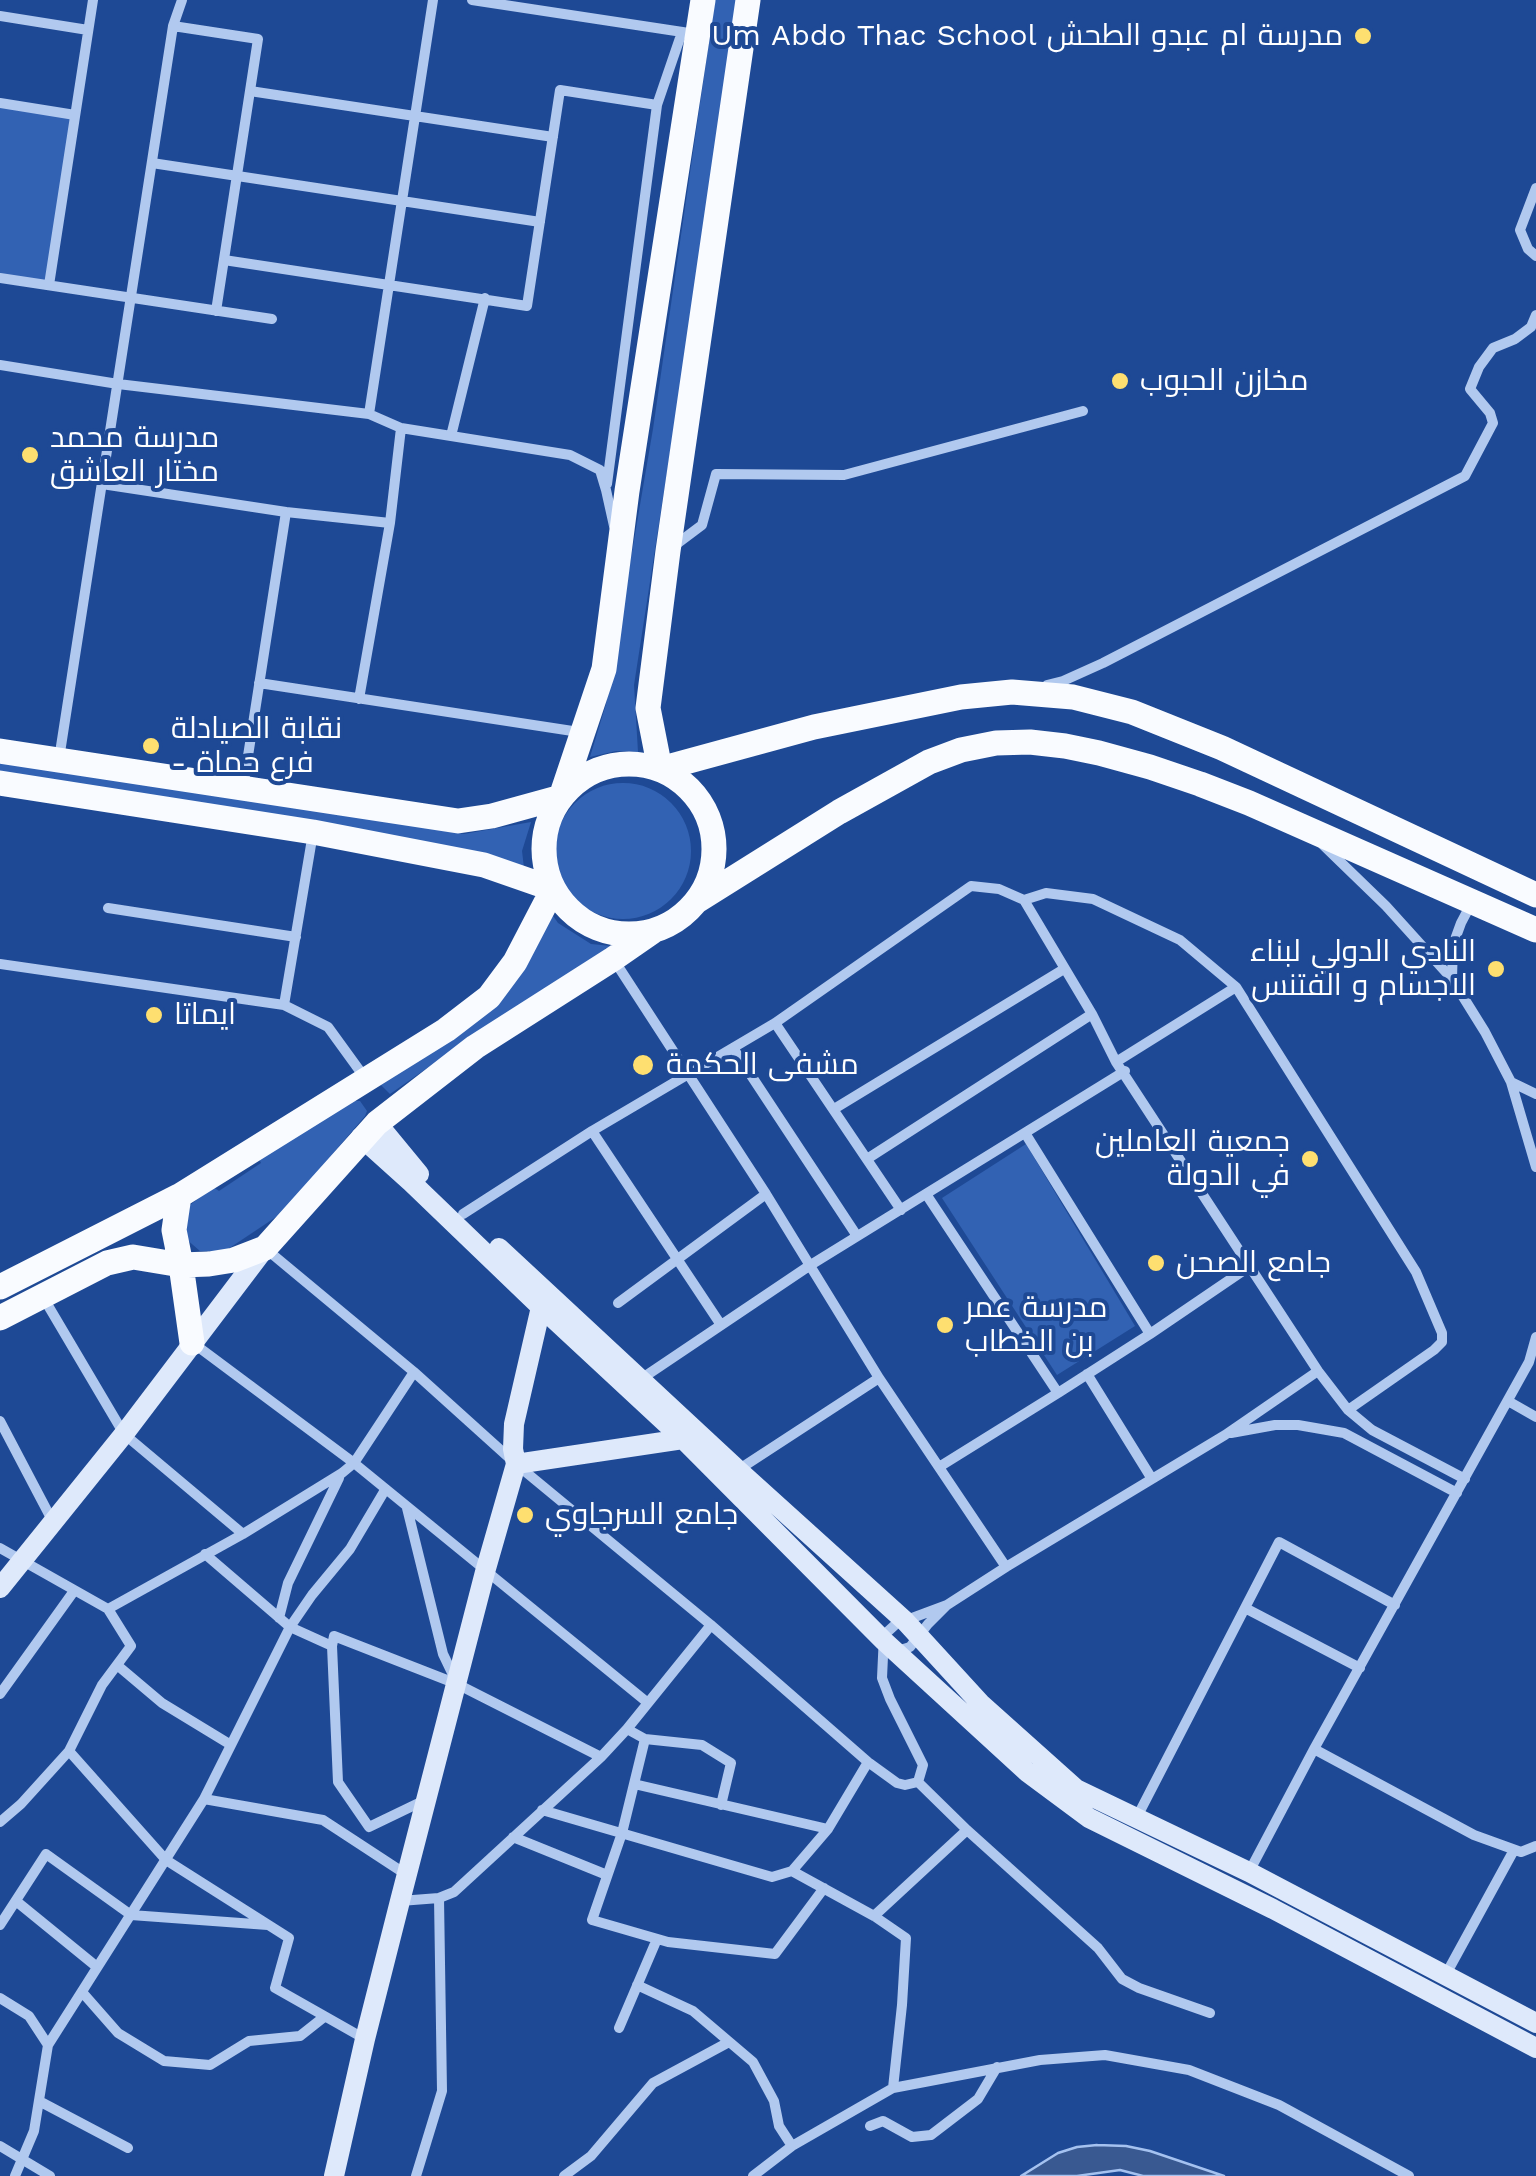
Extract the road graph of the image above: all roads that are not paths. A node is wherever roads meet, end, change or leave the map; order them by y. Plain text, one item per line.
1 (93, 0) edge
2 (182, 0) edge
3 (433, 0) edge
4 (472, 0) edge
5 (704, 0) edge
6 (748, 0) edge
7 (0, 16) edge
8 (173, 26) junction
9 (88, 30) junction
10 (690, 33) junction
11 (250, 91) junction
12 (0, 103) edge
13 (658, 105) junction
14 (75, 114) junction
15 (415, 116) junction
16 (553, 137) junction
17 (152, 163) junction
18 (237, 176) junction
19 (1536, 188) edge
20 (402, 201) junction
21 (540, 222) junction
22 (1536, 256) edge
23 (224, 260) junction
24 (0, 278) edge
25 (48, 285) junction
26 (389, 285) junction
27 (131, 298) junction
28 (485, 298) junction
29 (216, 311) junction
30 (1536, 315) edge
31 (272, 319) dead end
32 (0, 365) edge
33 (118, 384) junction
34 (1083, 411) dead end
35 (370, 414) junction
36 (401, 428) junction
37 (451, 436) junction
38 (102, 484) junction
39 (606, 490) junction
40 (286, 512) junction
41 (390, 523) junction
42 (668, 551) junction
43 (620, 556) junction
44 (259, 683) junction
45 (1012, 692) junction
46 (359, 699) junction
47 (583, 733) junction
48 (0, 751) edge
49 (59, 760) junction
50 (660, 769) junction
51 (0, 783) edge
52 (243, 788) junction
53 (561, 797) junction
54 (1302, 827) junction
55 (313, 832) junction
56 (553, 889) junction
57 (1536, 895) edge
58 (1024, 900) junction
59 (697, 901) junction
60 (1473, 902) junction
61 (108, 908) dead end
62 (1536, 930) edge
63 (652, 932) junction
64 (296, 937) junction
65 (614, 959) junction
66 (0, 964) edge
67 (1064, 969) junction
68 (1452, 979) junction
69 (1236, 987) junction
70 (284, 1005) junction
71 (1092, 1014) junction
72 (775, 1023) junction
73 (733, 1048) junction
74 (1116, 1062) junction
75 (1124, 1072) junction
76 (687, 1075) junction
77 (367, 1081) junction
78 (1510, 1082) junction
79 (1536, 1094) edge
80 (834, 1109) junction
81 (369, 1130) junction
82 (592, 1131) junction
83 (1025, 1133) junction
84 (867, 1159) junction
85 (1536, 1167) edge
86 (766, 1194) junction
87 (926, 1194) junction
88 (179, 1196) junction
89 (901, 1210) junction
90 (463, 1214) junction
91 (858, 1236) junction
92 (265, 1248) junction
93 (678, 1260) junction
94 (182, 1265) junction
95 (808, 1266) junction
96 (1250, 1266) junction
97 (0, 1287) edge
98 (42, 1295) junction
99 (618, 1303) dead end
100 (541, 1307) junction
101 (0, 1318) edge
102 (721, 1325) junction
103 (1150, 1334) junction
104 (1536, 1337) edge
105 (192, 1342) junction
106 (1318, 1371) junction
107 (414, 1372) junction
108 (1087, 1374) junction
109 (880, 1378) junction
110 (640, 1380) junction
111 (1058, 1393) junction
112 (1508, 1400) junction
113 (1348, 1410) junction
114 (1536, 1416) edge
115 (2, 1429) edge
116 (124, 1434) junction
117 (1226, 1434) junction
118 (683, 1440) junction
119 (354, 1463) junction
120 (516, 1464) junction
121 (939, 1466) junction
122 (738, 1470) junction
123 (342, 1473) junction
124 (1152, 1479) junction
125 (1465, 1479) junction
126 (386, 1490) junction
127 (1457, 1493) junction
128 (407, 1508) junction
129 (52, 1520) junction
130 (242, 1534) junction
131 (0, 1548) edge
132 (205, 1554) junction
133 (21, 1560) junction
134 (1006, 1566) junction
135 (486, 1572) junction
136 (0, 1588) edge
137 (74, 1592) junction
138 (947, 1605) junction
139 (1395, 1605) junction
140 (1245, 1608) junction
141 (108, 1609) junction
142 (279, 1618) junction
143 (711, 1625) junction
144 (290, 1627) junction
145 (912, 1628) junction
146 (332, 1646) junction
147 (889, 1646) junction
148 (117, 1665) junction
149 (1360, 1668) junction
150 (458, 1684) junction
151 (0, 1694) edge
152 (648, 1702) junction
153 (627, 1728) junction
154 (645, 1739) junction
155 (231, 1745) junction
156 (1314, 1749) junction
157 (69, 1752) junction
158 (601, 1756) junction
159 (868, 1762) junction
160 (918, 1782) junction
161 (634, 1784) junction
162 (204, 1799) junction
163 (427, 1800) junction
164 (721, 1805) junction
165 (542, 1810) junction
166 (1137, 1817) junction
167 (0, 1822) edge
168 (828, 1829) junction
169 (967, 1830) junction
170 (622, 1833) junction
171 (512, 1838) junction
172 (1536, 1846) edge
173 (1514, 1850) junction
174 (166, 1860) junction
175 (792, 1871) junction
176 (1249, 1872) junction
177 (408, 1875) junction
178 (607, 1875) junction
179 (824, 1888) junction
180 (439, 1898) junction
181 (16, 1901) junction
182 (400, 1901) junction
183 (131, 1914) junction
184 (874, 1916) junction
185 (0, 1925) edge
186 (269, 1925) junction
187 (657, 1939) junction
188 (97, 1968) junction
189 (1444, 1976) junction
190 (637, 1985) junction
191 (82, 1992) junction
192 (0, 1998) edge
193 (1210, 2013) dead end
194 (324, 2017) junction
195 (1536, 2023) edge
196 (619, 2028) dead end
197 (365, 2039) junction
198 (729, 2042) junction
199 (48, 2045) junction
200 (1536, 2048) edge
201 (997, 2068) junction
202 (893, 2088) junction
203 (39, 2101) junction
204 (870, 2126) dead end
205 (0, 2146) edge
206 (792, 2146) junction
207 (128, 2148) dead end
208 (22, 2159) junction
209 (15, 2176) edge
210 (50, 2176) edge
211 (334, 2176) edge
212 (416, 2176) edge
213 (564, 2176) edge
214 (753, 2176) edge
215 (1409, 2176) edge

1 - 9 street
2 - 8 street
3 - 15 street
4 - 10 street
5 - 10 main road
6 - 42 main road
7 - 9 street
8 - 11 street
8 - 17 street
9 - 14 street
10 - 13 street
10 - 43 main road
11 - 15 street
11 - 18 street
12 - 14 street
13 - 16 street
13 - 39 street
14 - 25 street
15 - 16 street
15 - 20 street
16 - 21 street
17 - 18 street
17 - 27 street
18 - 20 street
18 - 23 street
19 - 22 street
20 - 21 street
20 - 26 street
21 - 28 street
23 - 26 street
23 - 29 street
24 - 25 street
25 - 27 street
26 - 28 street
26 - 35 street
27 - 29 street
27 - 33 street
28 - 37 street
29 - 31 street
30 - 45 street
32 - 33 street
33 - 35 street
33 - 38 street
34 - 42 street
35 - 36 street
36 - 37 street
36 - 41 street
37 - 39 street
38 - 40 street
38 - 49 street
39 - 43 street
40 - 41 street
40 - 44 street
41 - 46 street
42 - 50 main road
43 - 47 main road
44 - 46 street
44 - 52 street
45 - 50 main road
45 - 57 main road
46 - 47 street
47 - 53 main road
48 - 49 main road
49 - 52 main road
50 - 53 main road
50 - 59 main road
51 - 55 main road
52 - 53 main road
53 - 56 main road
54 - 59 main road
54 - 60 main road
54 - 68 street
55 - 56 main road
55 - 64 street
56 - 63 main road
56 - 77 main road
58 - 67 street
58 - 69 street
58 - 72 street
59 - 63 main road
60 - 62 main road
60 - 68 street
61 - 64 street
63 - 65 main road
64 - 70 street
65 - 76 street
65 - 81 main road
66 - 70 street
67 - 71 street
67 - 80 street
68 - 78 street
69 - 74 street
69 - 113 street
70 - 77 street
71 - 74 street
71 - 84 street
72 - 73 street
72 - 80 street
73 - 76 street
73 - 91 street
74 - 75 street
75 - 83 street
75 - 96 street
76 - 82 street
76 - 86 street
77 - 88 main road
78 - 79 street
78 - 85 street
80 - 84 street
81 - 90 main road
81 - 92 main road
81 - 100 main road
82 - 90 street
82 - 93 street
83 - 87 street
83 - 103 street
84 - 89 street
86 - 93 street
86 - 95 street
87 - 89 street
87 - 111 street
88 - 94 main road
88 - 97 main road
89 - 91 street
90 - 110 main road
91 - 95 street
92 - 94 main road
92 - 105 main road
92 - 107 street
93 - 99 street
93 - 102 street
94 - 98 main road
94 - 105 main road
95 - 102 street
95 - 109 street
96 - 103 street
96 - 106 street
98 - 101 main road
98 - 116 street
100 - 118 main road
100 - 120 main road
102 - 110 street
103 - 108 street
104 - 112 street
105 - 116 main road
105 - 119 street
106 - 113 street
106 - 117 street
107 - 119 street
107 - 120 street
108 - 111 street
108 - 124 street
109 - 121 street
109 - 122 street
110 - 122 main road
111 - 121 street
112 - 114 street
112 - 125 street
113 - 125 street
115 - 129 street
116 - 129 main road
116 - 130 street
117 - 124 street
117 - 127 street
118 - 120 main road
118 - 147 main road
119 - 123 street
119 - 126 street
120 - 135 main road
120 - 143 street
121 - 134 street
122 - 145 main road
123 - 130 street
123 - 142 street
124 - 134 street
125 - 127 street
126 - 128 street
126 - 144 street
127 - 139 street
128 - 135 street
128 - 150 street
129 - 133 main road
130 - 132 street
131 - 133 street
132 - 141 street
132 - 142 street
133 - 136 main road
133 - 137 street
134 - 138 street
135 - 150 main road
135 - 152 street
137 - 141 street
137 - 151 street
138 - 145 street
138 - 145 street
139 - 140 street
139 - 149 street
140 - 149 street
140 - 166 street
141 - 148 street
142 - 144 street
143 - 152 street
143 - 159 street
144 - 146 street
144 - 155 street
145 - 147 street
145 - 147 street
145 - 166 main road
146 - 150 street
146 - 163 street
147 - 160 street
147 - 200 main road
148 - 155 street
148 - 157 street
149 - 156 street
150 - 158 street
150 - 163 main road
152 - 153 street
153 - 154 street
153 - 158 street
154 - 161 street
154 - 164 street
155 - 162 street
156 - 173 street
156 - 176 street
157 - 167 street
157 - 174 street
158 - 165 street
159 - 160 street
159 - 168 street
160 - 169 street
161 - 164 street
161 - 170 street
162 - 174 street
162 - 177 street
163 - 177 main road
164 - 168 street
165 - 170 street
165 - 171 street
166 - 176 main road
168 - 175 street
169 - 184 street
169 - 193 street
170 - 175 street
170 - 178 street
171 - 178 street
171 - 180 street
172 - 173 street
173 - 189 street
174 - 183 street
174 - 186 street
175 - 179 street
176 - 189 main road
177 - 182 main road
178 - 187 street
179 - 184 street
179 - 187 street
180 - 182 street
180 - 212 street
181 - 183 street
181 - 185 street
181 - 188 street
182 - 197 main road
183 - 186 street
183 - 188 street
184 - 202 street
186 - 194 street
187 - 190 street
188 - 191 street
189 - 195 main road
190 - 196 street
190 - 198 street
191 - 194 street
191 - 199 street
192 - 199 street
194 - 197 street
197 - 211 main road
198 - 206 street
198 - 213 street
199 - 203 street
201 - 202 street
201 - 204 street
201 - 215 street
202 - 206 street
203 - 207 street
203 - 208 street
205 - 208 street
206 - 214 street
208 - 209 street
208 - 210 street

